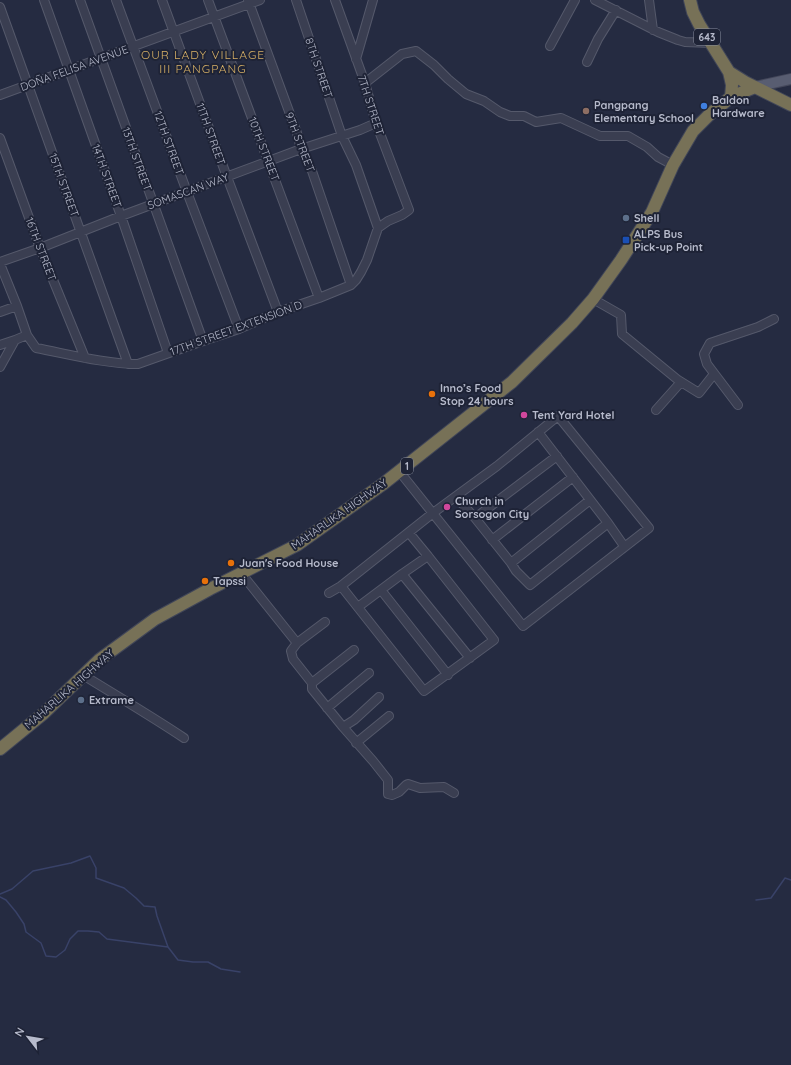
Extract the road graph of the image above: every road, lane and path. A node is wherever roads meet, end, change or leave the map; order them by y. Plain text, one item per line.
1 (44, 0) edge
2 (80, 0) edge
3 (116, 0) edge
4 (162, 0) edge
5 (208, 0) edge
6 (260, 0) edge
7 (296, 0) edge
8 (335, 0) edge
9 (373, 0) edge
10 (575, 0) edge
11 (595, 0) edge
12 (649, 0) edge
13 (690, 0) edge
14 (249, 2) edge
15 (613, 6) edge
16 (0, 7) edge
17 (214, 17) junction
18 (653, 30) junction
19 (173, 32) junction
20 (711, 43) junction
21 (550, 46) dead end
22 (133, 47) junction
23 (101, 59) junction
24 (356, 59) junction
25 (586, 62) dead end
26 (69, 70) junction
27 (730, 72) junction
28 (791, 79) edge
29 (365, 83) junction
30 (28, 85) junction
31 (755, 87) junction
32 (0, 95) edge
33 (791, 96) edge
34 (732, 97) junction
35 (791, 105) edge
36 (376, 123) junction
37 (342, 136) junction
38 (0, 138) edge
39 (301, 149) junction
40 (268, 161) junction
41 (673, 165) junction
42 (227, 177) junction
43 (187, 192) junction
44 (154, 204) junction
45 (121, 216) junction
46 (378, 228) junction
47 (81, 232) junction
48 (40, 248) junction
49 (0, 263) edge
50 (351, 285) junction
51 (319, 298) junction
52 (593, 298) junction
53 (17, 306) junction
54 (0, 312) edge
55 (278, 312) junction
56 (774, 318) dead end
57 (240, 329) junction
58 (27, 335) junction
59 (15, 340) junction
60 (203, 341) junction
61 (0, 344) edge
62 (168, 353) junction
63 (85, 358) junction
64 (128, 364) junction
65 (0, 367) edge
66 (714, 374) junction
67 (681, 382) junction
68 (738, 405) dead end
69 (656, 410) dead end
70 (538, 432) junction
71 (557, 456) junction
72 (399, 471) junction
73 (573, 477) junction
74 (456, 497) junction
75 (590, 500) junction
76 (433, 513) junction
77 (475, 518) junction
78 (608, 522) junction
79 (408, 533) junction
80 (492, 540) junction
81 (624, 546) junction
82 (428, 556) junction
83 (511, 563) junction
84 (241, 573) junction
85 (402, 574) junction
86 (341, 586) junction
87 (381, 590) junction
88 (330, 593) dead end
89 (358, 607) junction
90 (325, 622) dead end
91 (297, 643) junction
92 (354, 650) dead end
93 (470, 658) junction
94 (369, 673) dead end
95 (83, 675) junction
96 (448, 675) junction
97 (312, 683) junction
98 (379, 697) dead end
99 (327, 708) junction
100 (388, 716) dead end
101 (343, 726) junction
102 (184, 738) dead end
103 (356, 743) junction
104 (0, 749) edge
105 (454, 793) dead end

1 - 26 street, 14TH STREET
2 - 23 street, 13TH STREET
3 - 22 street, 12TH STREET
4 - 19 street, 11TH STREET
5 - 17 street, 10TH STREET
6 - 14 street, DOÑA FELISA AVENUE
7 - 37 street, 8TH STREET
8 - 24 street, 7TH STREET
9 - 24 street
10 - 21 street
11 - 15 street
12 - 18 street
13 - 20 highway, 643
14 - 17 street, DOÑA FELISA AVENUE
14 - 39 street, 9TH STREET
15 - 18 street
15 - 25 street
16 - 30 street, 15TH STREET
17 - 19 street, DOÑA FELISA AVENUE
17 - 40 street, 10TH STREET
18 - 20 street
19 - 22 street, DOÑA FELISA AVENUE
19 - 42 street, 11TH STREET
20 - 27 highway, 643
22 - 23 street, DOÑA FELISA AVENUE
22 - 43 street, 12TH STREET
23 - 26 street, DOÑA FELISA AVENUE
23 - 44 street, 13TH STREET
24 - 29 street, 7TH STREET
26 - 30 street, DOÑA FELISA AVENUE
26 - 45 street, 14TH STREET
27 - 31 highway, 643
27 - 34 highway, 643
28 - 31 main road, 1
29 - 36 street, 7TH STREET
29 - 41 street
30 - 32 street, DOÑA FELISA AVENUE
30 - 47 street, 15TH STREET
31 - 33 highway
31 - 34 highway, MAHARLIKA HIGHWAY / 1
31 - 35 highway
34 - 41 highway, MAHARLIKA HIGHWAY / 1
36 - 37 street, SOMASCAN WAY
36 - 46 street, 7TH STREET
37 - 39 street, SOMASCAN WAY
37 - 46 street, 8TH STREET
38 - 48 street, 16TH STREET
39 - 40 street, SOMASCAN WAY
39 - 50 street, 9TH STREET
40 - 42 street, SOMASCAN WAY
40 - 51 street, 10TH STREET
41 - 52 highway, MAHARLIKA HIGHWAY / 1
42 - 43 street, SOMASCAN WAY
42 - 55 street, 11TH STREET
43 - 44 street, SOMASCAN WAY
43 - 57 street, 12TH STREET
44 - 45 street, SOMASCAN WAY
44 - 60 street, 13TH STREET
45 - 47 street, SOMASCAN WAY
45 - 62 street, 14TH STREET
46 - 50 street
47 - 48 street, SOMASCAN WAY
47 - 64 street, 15TH STREET
48 - 49 street, SOMASCAN WAY
48 - 63 street, 16TH STREET
49 - 53 street
50 - 51 street, 17TH STREET EXTENSION D
51 - 55 street, 17TH STREET EXTENSION D
52 - 67 street
52 - 72 highway, MAHARLIKA HIGHWAY / 1
53 - 54 street
53 - 58 street
55 - 57 street, 17TH STREET EXTENSION D
56 - 66 street
57 - 60 street, 17TH STREET EXTENSION D
58 - 59 street
58 - 63 street, 17TH STREET EXTENSION D
59 - 61 street
59 - 65 street
60 - 62 street, 17TH STREET EXTENSION D
62 - 64 street, 17TH STREET EXTENSION D
63 - 64 street, 17TH STREET EXTENSION D
66 - 67 street
66 - 68 street
67 - 69 street
70 - 71 street
70 - 74 street
70 - 81 street
71 - 73 street
71 - 77 street
72 - 76 street
72 - 84 highway, MAHARLIKA HIGHWAY / 1
73 - 75 street
73 - 80 street
74 - 76 street
74 - 77 street
75 - 78 street
75 - 83 street
76 - 79 street
76 - 81 street
77 - 80 street
78 - 81 street
78 - 83 street
79 - 82 street
79 - 86 street
80 - 83 street
82 - 85 street
82 - 93 street
84 - 91 street
84 - 95 highway, MAHARLIKA HIGHWAY / 1
85 - 87 street
85 - 93 street
86 - 88 street
86 - 89 street
87 - 89 street
87 - 96 street
89 - 96 street
90 - 91 street
91 - 97 street
92 - 97 street
93 - 96 street
94 - 99 street
95 - 102 street
95 - 104 highway, MAHARLIKA HIGHWAY / 1
97 - 99 street
98 - 101 street
99 - 101 street
100 - 103 street
101 - 103 street
103 - 105 street

